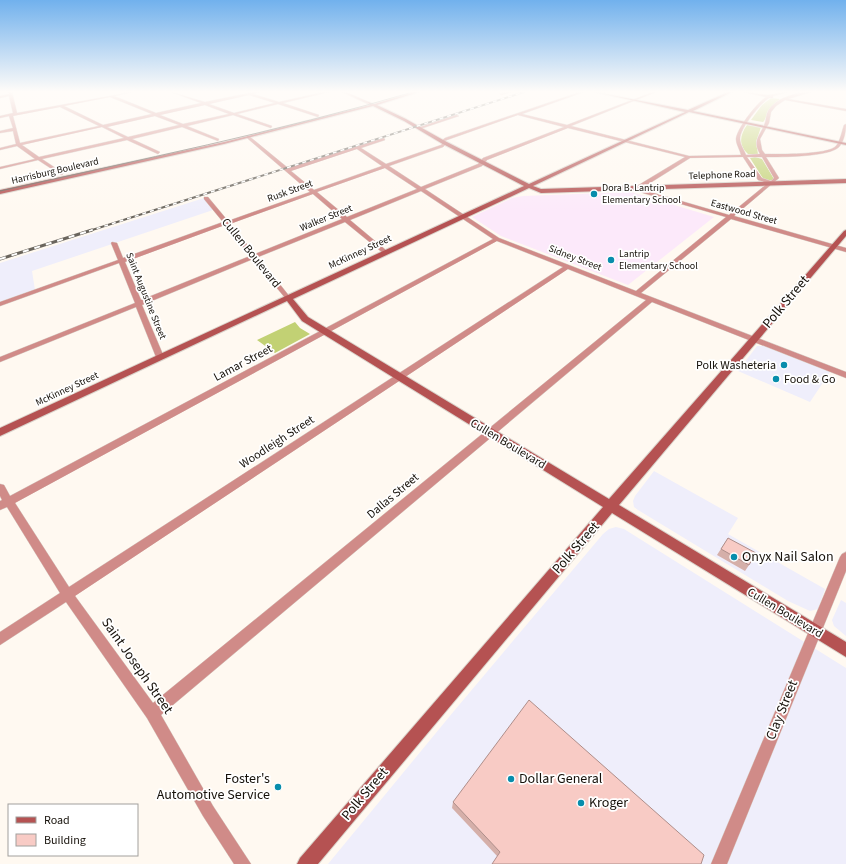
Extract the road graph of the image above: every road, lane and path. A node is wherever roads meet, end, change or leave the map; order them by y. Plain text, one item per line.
1 (16, 132) edge
2 (74, 132) edge
3 (115, 132) edge
4 (157, 132) edge
5 (199, 132) edge
6 (249, 132) edge
7 (266, 132) edge
8 (426, 132) edge
9 (465, 132) edge
10 (553, 132) edge
11 (589, 132) edge
12 (642, 132) edge
13 (740, 132) edge
14 (762, 132) edge
15 (797, 132) edge
16 (248, 137) junction
17 (128, 139) junction
18 (384, 139) dead end
19 (218, 140) junction
20 (624, 141) junction
21 (842, 141) edge
22 (443, 142) junction
23 (846, 144) edge
24 (18, 145) junction
25 (357, 147) junction
26 (0, 149) edge
27 (158, 153) junction
28 (744, 156) junction
29 (763, 156) junction
30 (689, 157) junction
31 (40, 160) junction
32 (483, 162) junction
33 (386, 166) junction
34 (0, 168) edge
35 (288, 170) junction
36 (61, 174) junction
37 (846, 181) edge
38 (771, 182) junction
39 (528, 185) junction
40 (639, 187) junction
41 (0, 188) edge
42 (421, 189) junction
43 (541, 191) junction
44 (0, 192) edge
45 (314, 192) junction
46 (513, 192) junction
47 (206, 198) dead end
48 (463, 216) junction
49 (730, 217) junction
50 (347, 219) junction
51 (228, 223) junction
52 (846, 232) edge
53 (498, 240) junction
54 (114, 243) dead end
55 (833, 247) junction
56 (846, 250) edge
57 (385, 252) junction
58 (255, 256) junction
59 (121, 261) junction
60 (568, 266) junction
61 (637, 293) junction
62 (288, 298) junction
63 (651, 299) junction
64 (0, 304) edge
65 (138, 304) junction
66 (326, 332) junction
67 (754, 339) junction
68 (160, 358) junction
69 (0, 360) edge
70 (846, 375) edge
71 (398, 377) junction
72 (0, 432) edge
73 (489, 433) junction
74 (0, 488) edge
75 (5, 504) edge
76 (611, 507) junction
77 (846, 557) edge
78 (67, 594) junction
79 (814, 631) junction
80 (0, 639) edge
81 (846, 650) edge
82 (152, 713) junction
83 (243, 864) edge
84 (306, 864) edge
85 (719, 864) edge

1 - 24 street
2 - 24 street
3 - 17 street
4 - 17 street
5 - 19 street
6 - 19 main road, Harrisburg Boulevard
7 - 16 main road, Harrisburg Boulevard
8 - 22 main road
9 - 22 street, Rusk Street
10 - 32 street, Walker Street
11 - 20 street
12 - 20 main road, McKinney Street
13 - 28 street
14 - 29 street
15 - 21 main road
16 - 35 street
16 - 44 main road, Harrisburg Boulevard
17 - 27 street
17 - 31 street
18 - 25 street
19 - 27 main road, Harrisburg Boulevard
20 - 30 street
20 - 39 main road, McKinney Street
21 - 23 main road
21 - 29 street
22 - 32 main road
22 - 33 street, Rusk Street
24 - 26 street
24 - 31 street
25 - 33 street, Sidney Street
25 - 35 street
27 - 36 main road, Harrisburg Boulevard
28 - 29 street
28 - 30 street
28 - 38 street
29 - 38 street
30 - 40 street
31 - 34 street
31 - 36 street
32 - 39 main road
32 - 42 street, Walker Street
33 - 42 street, Sidney Street
33 - 45 street, Rusk Street
35 - 45 street
36 - 41 main road, Harrisburg Boulevard
37 - 38 main road, Telephone Road
38 - 40 main road, Telephone Road
38 - 49 street
39 - 43 main road, Telephone Road
39 - 46 main road, McKinney Street
40 - 43 main road, Telephone Road
40 - 49 street, Eastwood Street
42 - 48 street, Sidney Street
42 - 50 street, Walker Street
43 - 46 main road
45 - 50 street
45 - 51 street, Rusk Street
46 - 48 main road, McKinney Street
47 - 51 street, Cullen Boulevard
48 - 53 street, Sidney Street
48 - 57 main road, McKinney Street
49 - 55 street, Eastwood Street
49 - 61 street
50 - 57 street
50 - 58 street, Walker Street
51 - 58 street, Cullen Boulevard
51 - 59 street, Rusk Street
52 - 55 main road, Polk Street
53 - 60 street, Sidney Street
53 - 66 street, Lamar Street
54 - 59 street, Saint Augustine Street
55 - 56 street, Eastwood Street
55 - 67 main road, Polk Street
57 - 62 main road, McKinney Street
58 - 62 street, Cullen Boulevard
58 - 65 street, Walker Street
59 - 64 street, Rusk Street
59 - 65 street, Saint Augustine Street
60 - 61 street, Sidney Street
60 - 71 street, Woodleigh Street
61 - 63 street, Sidney Street
62 - 66 main road, Cullen Boulevard
62 - 68 main road, McKinney Street
63 - 67 street, Sidney Street
63 - 73 street, Dallas Street
65 - 68 street, Saint Augustine Street
65 - 69 street, Walker Street
66 - 71 main road, Cullen Boulevard
66 - 75 street, Lamar Street
67 - 70 street, Sidney Street
67 - 76 main road, Polk Street
68 - 72 main road, McKinney Street
71 - 73 main road, Cullen Boulevard
71 - 78 street, Woodleigh Street
73 - 76 main road, Cullen Boulevard
73 - 82 street, Dallas Street
74 - 75 street, Saint Joseph Street
75 - 78 street, Saint Joseph Street
76 - 79 main road, Cullen Boulevard
76 - 84 main road, Polk Street
77 - 79 street, Clay Street
78 - 80 street, Woodleigh Street
78 - 82 street, Saint Joseph Street
79 - 81 main road, Cullen Boulevard
79 - 85 street, Clay Street
82 - 83 street, Saint Joseph Street

